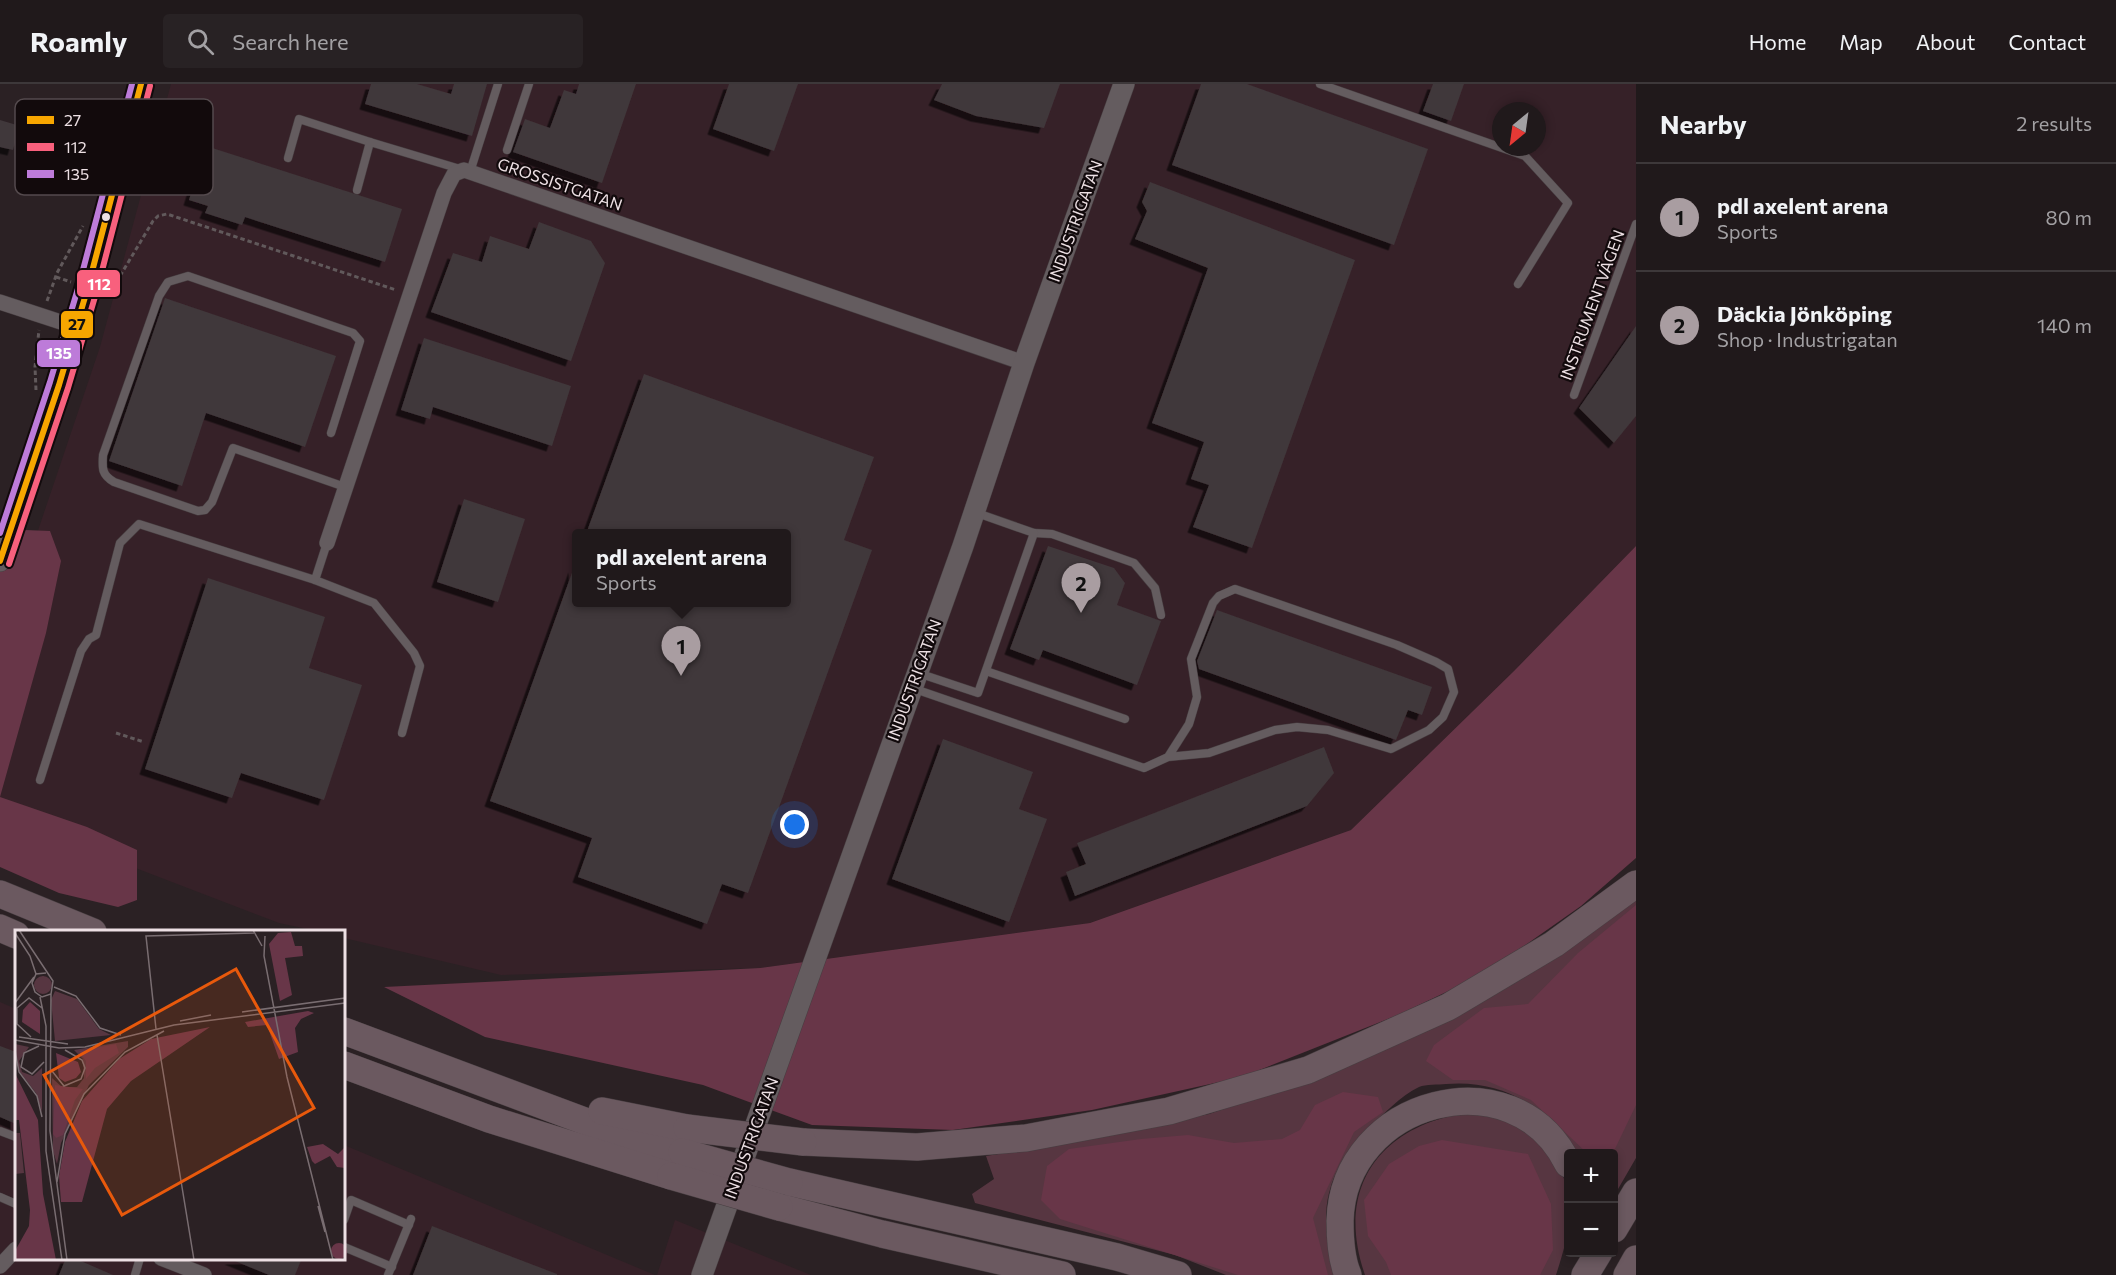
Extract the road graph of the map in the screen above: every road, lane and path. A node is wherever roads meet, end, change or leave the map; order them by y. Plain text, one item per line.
1 (141, 84) edge
2 (498, 84) edge
3 (529, 84) edge
4 (1124, 84) edge
5 (1320, 84) edge
6 (137, 99) edge
7 (370, 142) junction
8 (507, 150) dead end
9 (288, 159) dead end
10 (467, 171) junction
11 (357, 190) dead end
12 (112, 195) edge
13 (86, 220) dead end
14 (1636, 224) edge
15 (56, 277) junction
16 (1518, 284) dead end
17 (88, 287) junction
18 (409, 295) junction
19 (0, 302) edge
20 (42, 316) junction
21 (76, 327) junction
22 (1024, 363) junction
23 (1574, 395) dead end
24 (36, 398) dead end
25 (331, 434) dead end
26 (345, 487) junction
27 (974, 512) junction
28 (1034, 533) junction
29 (327, 543) joint
30 (0, 561) edge
31 (315, 580) junction
32 (1161, 615) dead end
33 (986, 670) junction
34 (914, 680) junction
35 (1125, 719) dead end
36 (117, 733) dead end
37 (402, 733) dead end
38 (144, 742) dead end
39 (1168, 757) junction
40 (40, 780) dead end
41 (1636, 884) edge
42 (0, 894) edge
43 (0, 928) edge
44 (88, 930) edge
45 (15, 935) edge
46 (345, 1031) edge
47 (345, 1065) edge
48 (0, 1131) edge
49 (15, 1137) edge
50 (684, 1140) junction
51 (1564, 1157) edge
52 (1636, 1192) edge
53 (0, 1197) edge
54 (15, 1204) edge
55 (345, 1217) edge
56 (1618, 1222) edge
57 (345, 1248) edge
58 (15, 1251) edge
59 (1577, 1257) edge
60 (1596, 1257) edge
61 (1636, 1259) edge
62 (139, 1260) edge
63 (166, 1260) edge
64 (0, 1266) edge
65 (1001, 1267) edge
66 (390, 1271) edge
67 (135, 1275) edge
68 (204, 1275) edge
69 (702, 1275) edge
70 (1062, 1275) edge
71 (1178, 1275) edge
72 (1348, 1275) edge
73 (1572, 1275) edge
74 (1586, 1275) edge
75 (1627, 1275) edge

1 - 6 street
2 - 10 lane
3 - 8 lane
4 - 22 street, INDUSTRIGATAN
5 - 16 lane
7 - 9 lane
7 - 10 lane
7 - 11 lane
10 - 18 street
10 - 22 street, GROSSISTGATAN
12 - 17 street
13 - 15 path
14 - 23 lane, INSTRUMENTVÄGEN
15 - 17 path
15 - 20 path
17 - 18 path
17 - 21 street
18 - 26 street
19 - 20 street
20 - 21 street
20 - 24 path
21 - 30 street
22 - 27 street, INDUSTRIGATAN
25 - 26 lane
26 - 29 street
27 - 28 lane
27 - 34 street, INDUSTRIGATAN
28 - 32 lane
28 - 33 lane
29 - 31 lane
31 - 37 lane
31 - 40 lane
33 - 34 lane
33 - 35 lane
34 - 39 lane
34 - 69 street, INDUSTRIGATAN
36 - 38 path
39 - 39 lane
41 - 50 highway, bridge
42 - 44 highway
43 - 45 highway
46 - 50 highway
47 - 65 highway, bridge
48 - 49 lane
50 - 71 highway, bridge
51 - 72 highway
52 - 56 highway
53 - 54 lane
55 - 66 lane
57 - 66 lane
58 - 64 street
59 - 73 highway
60 - 74 highway
61 - 75 highway
62 - 67 lane
63 - 68 street
65 - 70 highway

